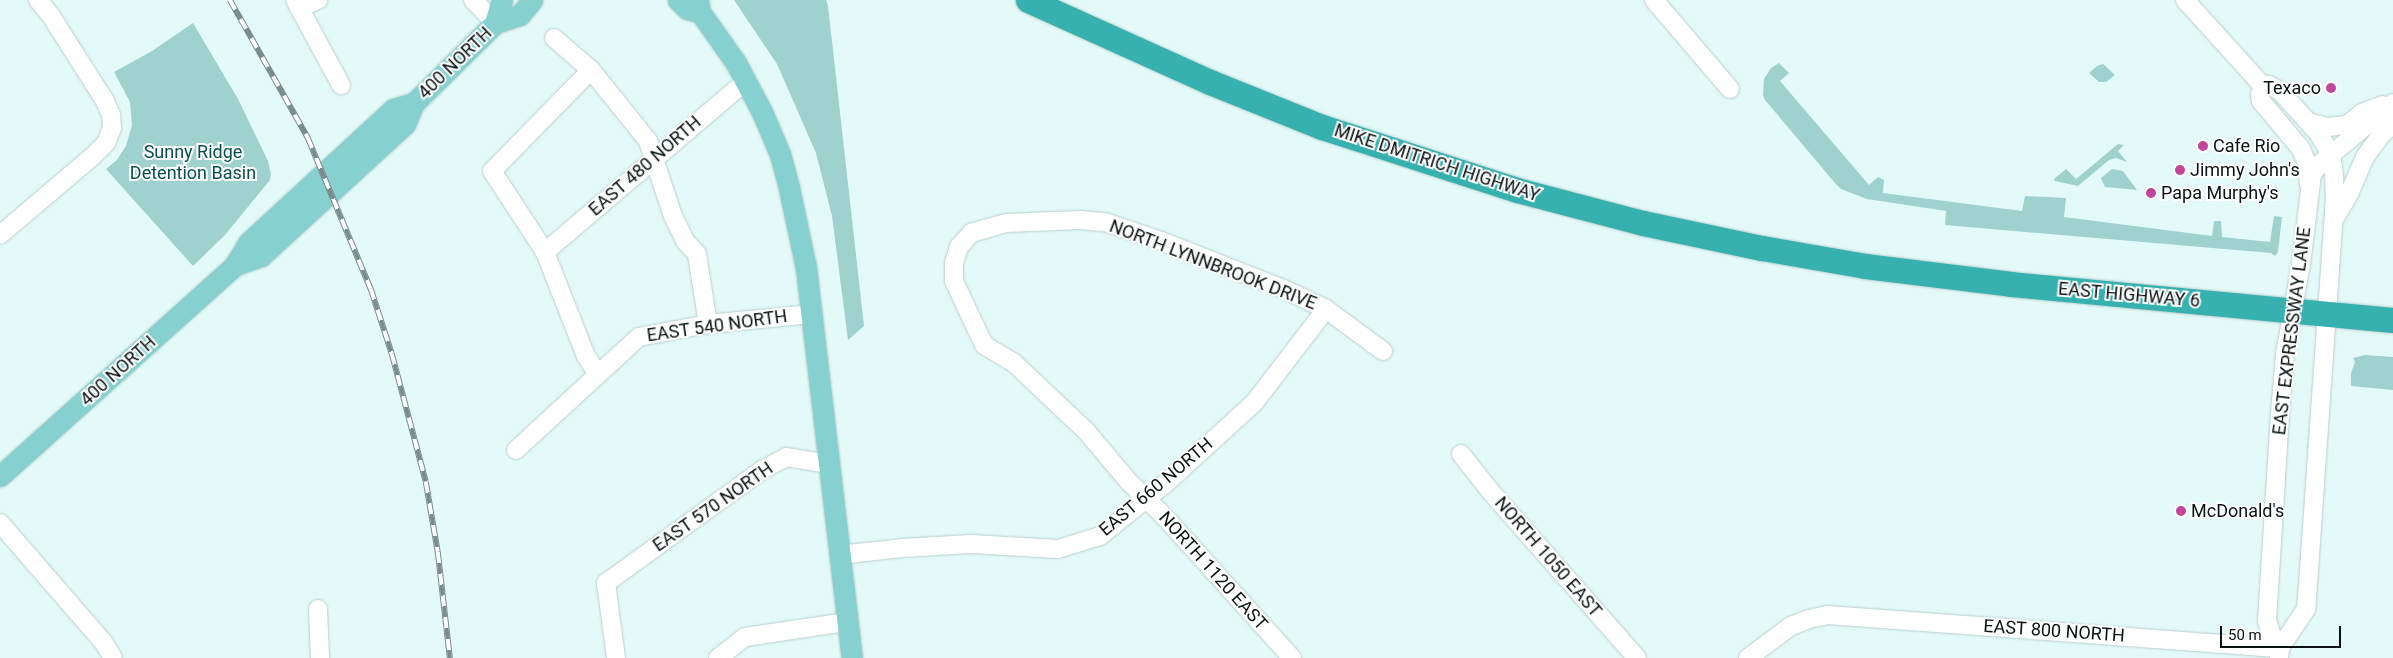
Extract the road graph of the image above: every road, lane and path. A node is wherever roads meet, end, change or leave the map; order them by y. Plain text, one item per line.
1 (38, 0) edge
2 (318, 0) edge
3 (473, 0) edge
4 (502, 0) edge
5 (532, 0) edge
6 (678, 0) edge
7 (1028, 0) edge
8 (1654, 0) edge
9 (2185, 0) edge
10 (297, 4) edge
11 (699, 6) edge
12 (496, 23) junction
13 (554, 38) dead end
14 (591, 70) junction
15 (746, 81) junction
16 (341, 84) dead end
17 (2263, 86) junction
18 (1730, 89) dead end
19 (2393, 102) edge
20 (2308, 122) junction
21 (2387, 130) edge
22 (2301, 149) junction
23 (2330, 155) junction
24 (654, 157) junction
25 (2309, 190) junction
26 (2333, 221) junction
27 (972, 233) joint
28 (0, 235) edge
29 (546, 252) junction
30 (1865, 266) joint
31 (1326, 309) junction
32 (2293, 310) junction
33 (812, 314) junction
34 (2326, 314) junction
35 (2393, 320) edge
36 (708, 324) junction
37 (1383, 351) dead end
38 (597, 373) junction
39 (516, 450) dead end
40 (1461, 454) dead end
41 (829, 464) junction
42 (0, 476) edge
43 (1146, 498) junction
44 (0, 523) edge
45 (839, 555) junction
46 (318, 609) dead end
47 (847, 622) junction
48 (2280, 653) edge
49 (114, 658) edge
50 (320, 658) edge
51 (616, 658) edge
52 (718, 658) edge
53 (852, 658) edge
54 (1292, 658) edge
55 (1638, 658) edge
56 (1748, 658) edge

1 - 28 street
2 - 10 street
3 - 12 street
4 - 12 main road
5 - 12 main road
6 - 11 main road
7 - 30 highway, MIKE DMITRICH HIGHWAY
8 - 18 street
9 - 17 street
10 - 16 street
11 - 15 main road
12 - 42 main road, 400 NORTH
13 - 14 street
14 - 24 street
14 - 29 street
15 - 24 street, EAST 480 NORTH
15 - 33 main road
17 - 20 street, EAST EXPRESSWAY LANE
17 - 22 street
19 - 20 street
19 - 23 street
20 - 23 street, EAST EXPRESSWAY LANE
21 - 23 street
21 - 26 street
22 - 23 street
22 - 25 street
23 - 25 street
23 - 26 street, EAST EXPRESSWAY LANE
24 - 29 street, EAST 480 NORTH
24 - 36 street
25 - 32 street, EAST EXPRESSWAY LANE
26 - 34 street, EAST EXPRESSWAY LANE
27 - 31 street, NORTH LYNNBROOK DRIVE
27 - 43 street, NORTH 1120 EAST
29 - 38 street
30 - 32 highway, EAST HIGHWAY 6
31 - 37 street, NORTH LYNNBROOK DRIVE
31 - 43 street, EAST 660 NORTH
32 - 34 highway, EAST HIGHWAY 6
32 - 48 street, EAST EXPRESSWAY LANE
33 - 36 street, EAST 540 NORTH
33 - 41 main road
34 - 35 highway, EAST HIGHWAY 6
34 - 48 street, EAST EXPRESSWAY LANE
36 - 38 street, EAST 540 NORTH
38 - 39 street, EAST 540 NORTH
40 - 55 street, NORTH 1050 EAST
41 - 45 main road
41 - 51 street, EAST 570 NORTH
43 - 45 street, EAST 660 NORTH
43 - 54 street, NORTH 1120 EAST
44 - 49 street
45 - 47 main road
46 - 50 street
47 - 52 street
47 - 53 main road
48 - 56 street, EAST 800 NORTH

